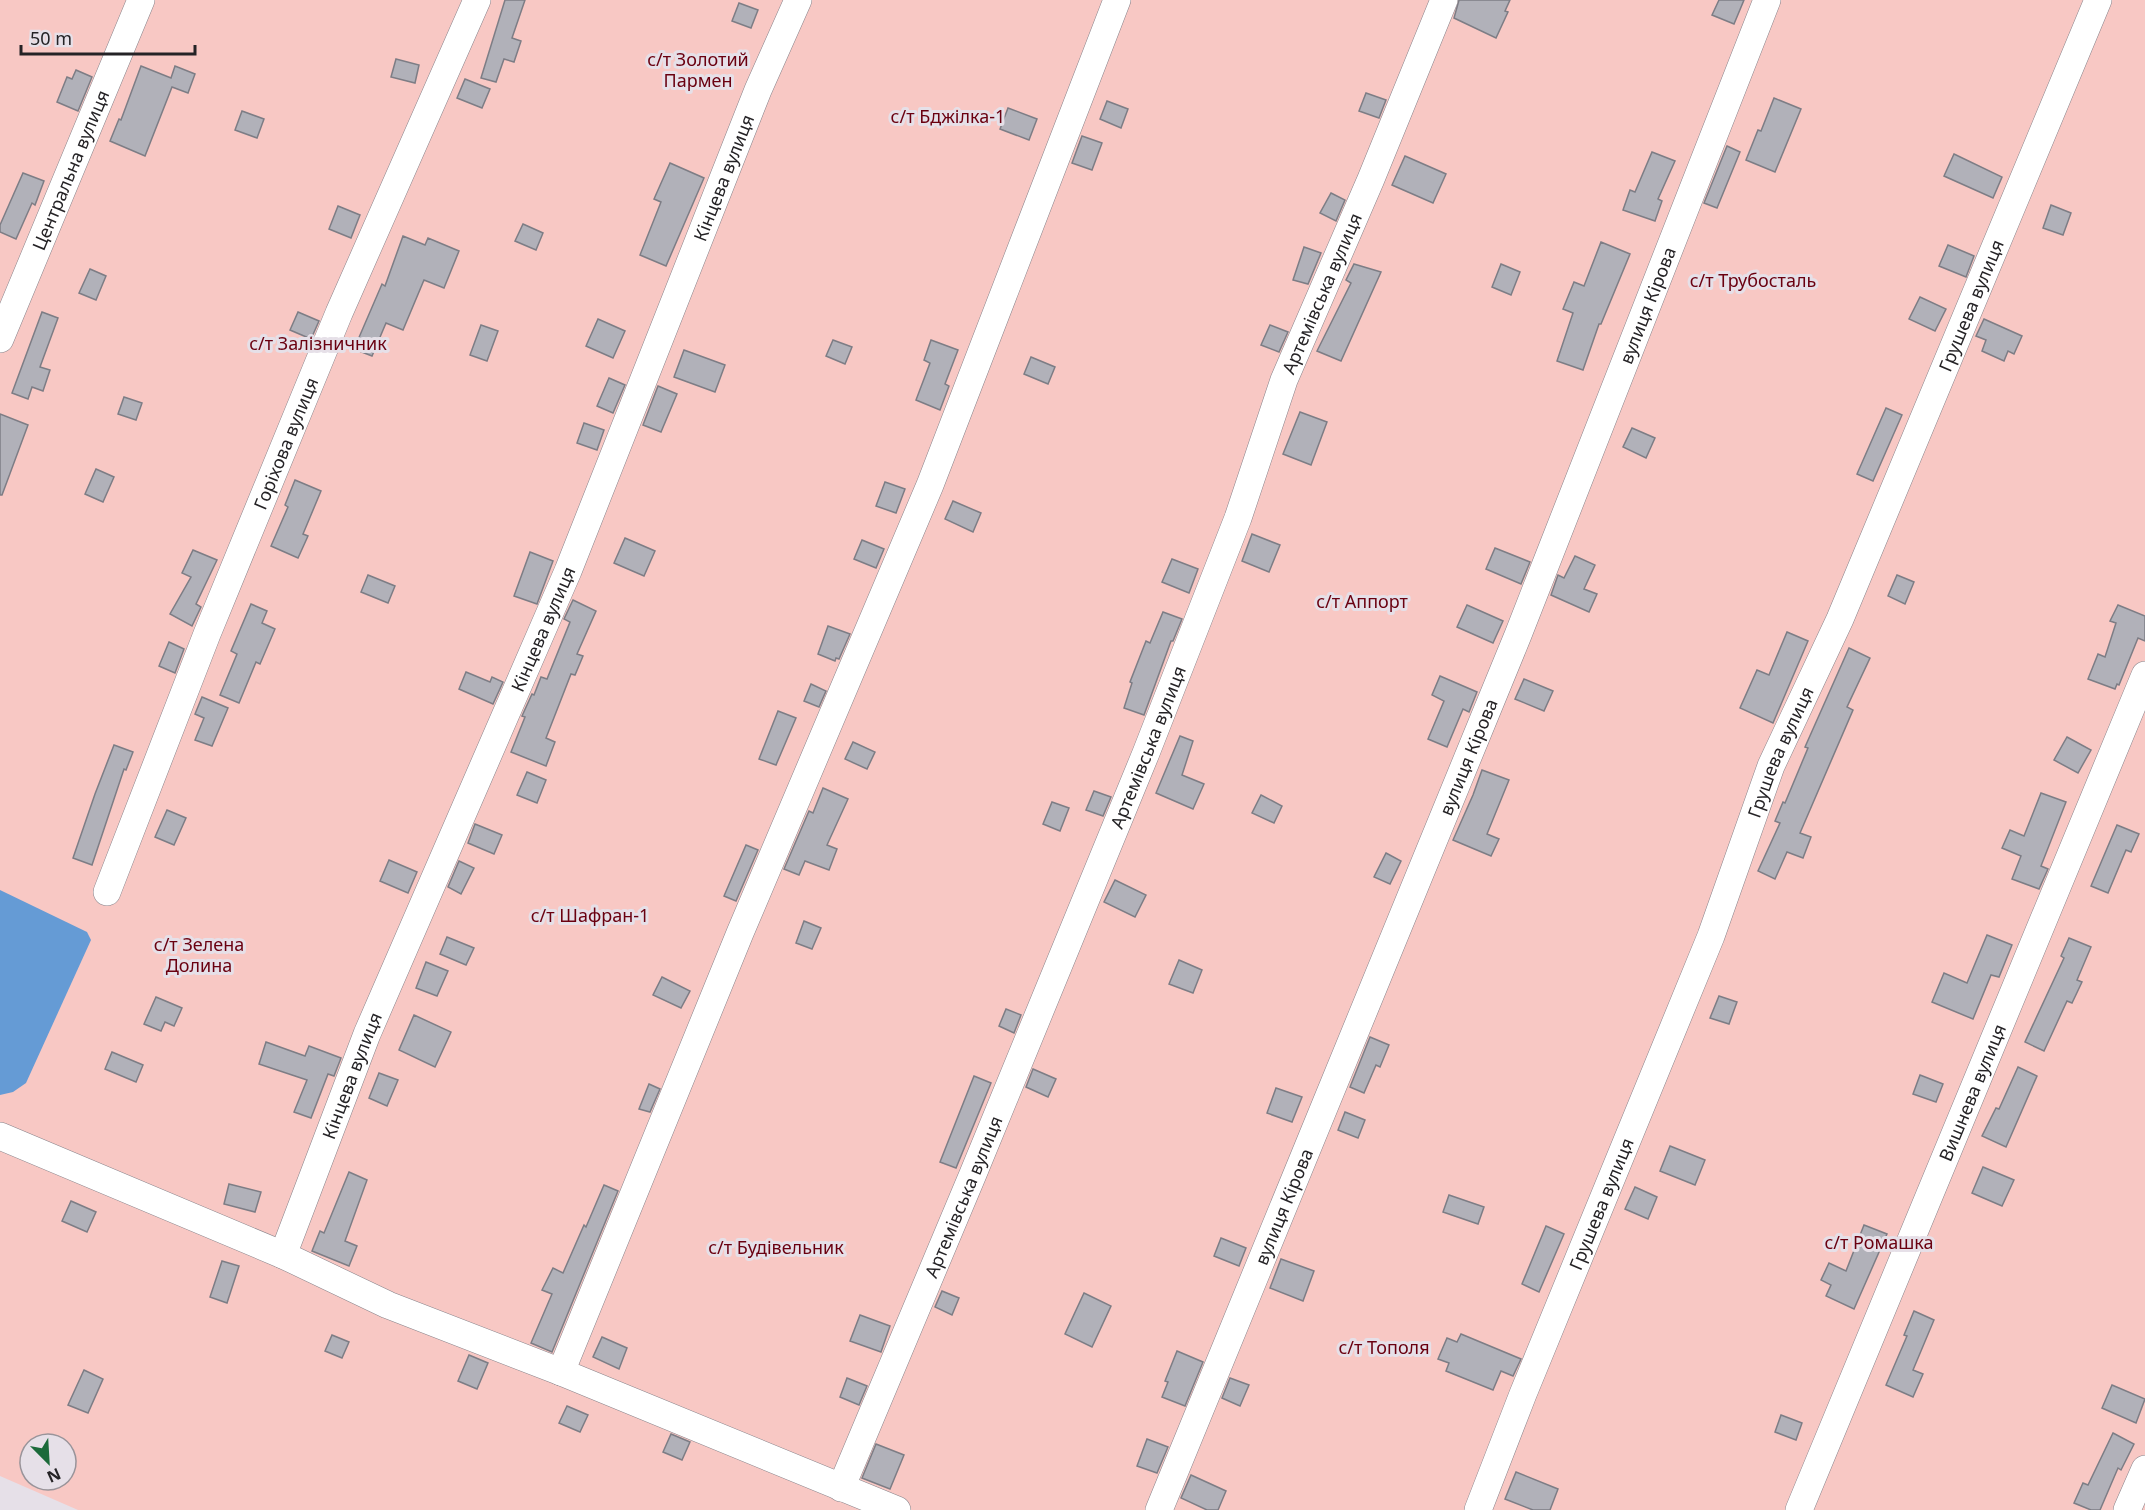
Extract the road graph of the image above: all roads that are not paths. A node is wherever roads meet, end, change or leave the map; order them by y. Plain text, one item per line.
1 (141, 0) edge
2 (477, 0) edge
3 (798, 0) edge
4 (1117, 0) edge
5 (1444, 0) edge
6 (1767, 0) edge
7 (2098, 0) edge
8 (0, 339) edge
9 (2145, 675) edge
10 (107, 892) dead end
11 (0, 1136) edge
12 (284, 1255) junction
13 (561, 1372) junction
14 (2145, 1469) edge
15 (841, 1488) junction
16 (897, 1510) edge
17 (1159, 1510) edge
18 (1478, 1510) edge
19 (1799, 1510) edge
20 (2127, 1510) edge

1 - 8 street, Центральна вулиця
2 - 10 street, Горіхова вулиця
3 - 12 street, Кінцева вулиця
4 - 13 street
5 - 15 street, Артемівська вулиця
6 - 17 street, вулиця Кірова
7 - 18 street, Грушева вулиця
9 - 19 street, Вишнева вулиця
11 - 12 street
12 - 13 street
13 - 15 street
14 - 20 street
15 - 16 street

